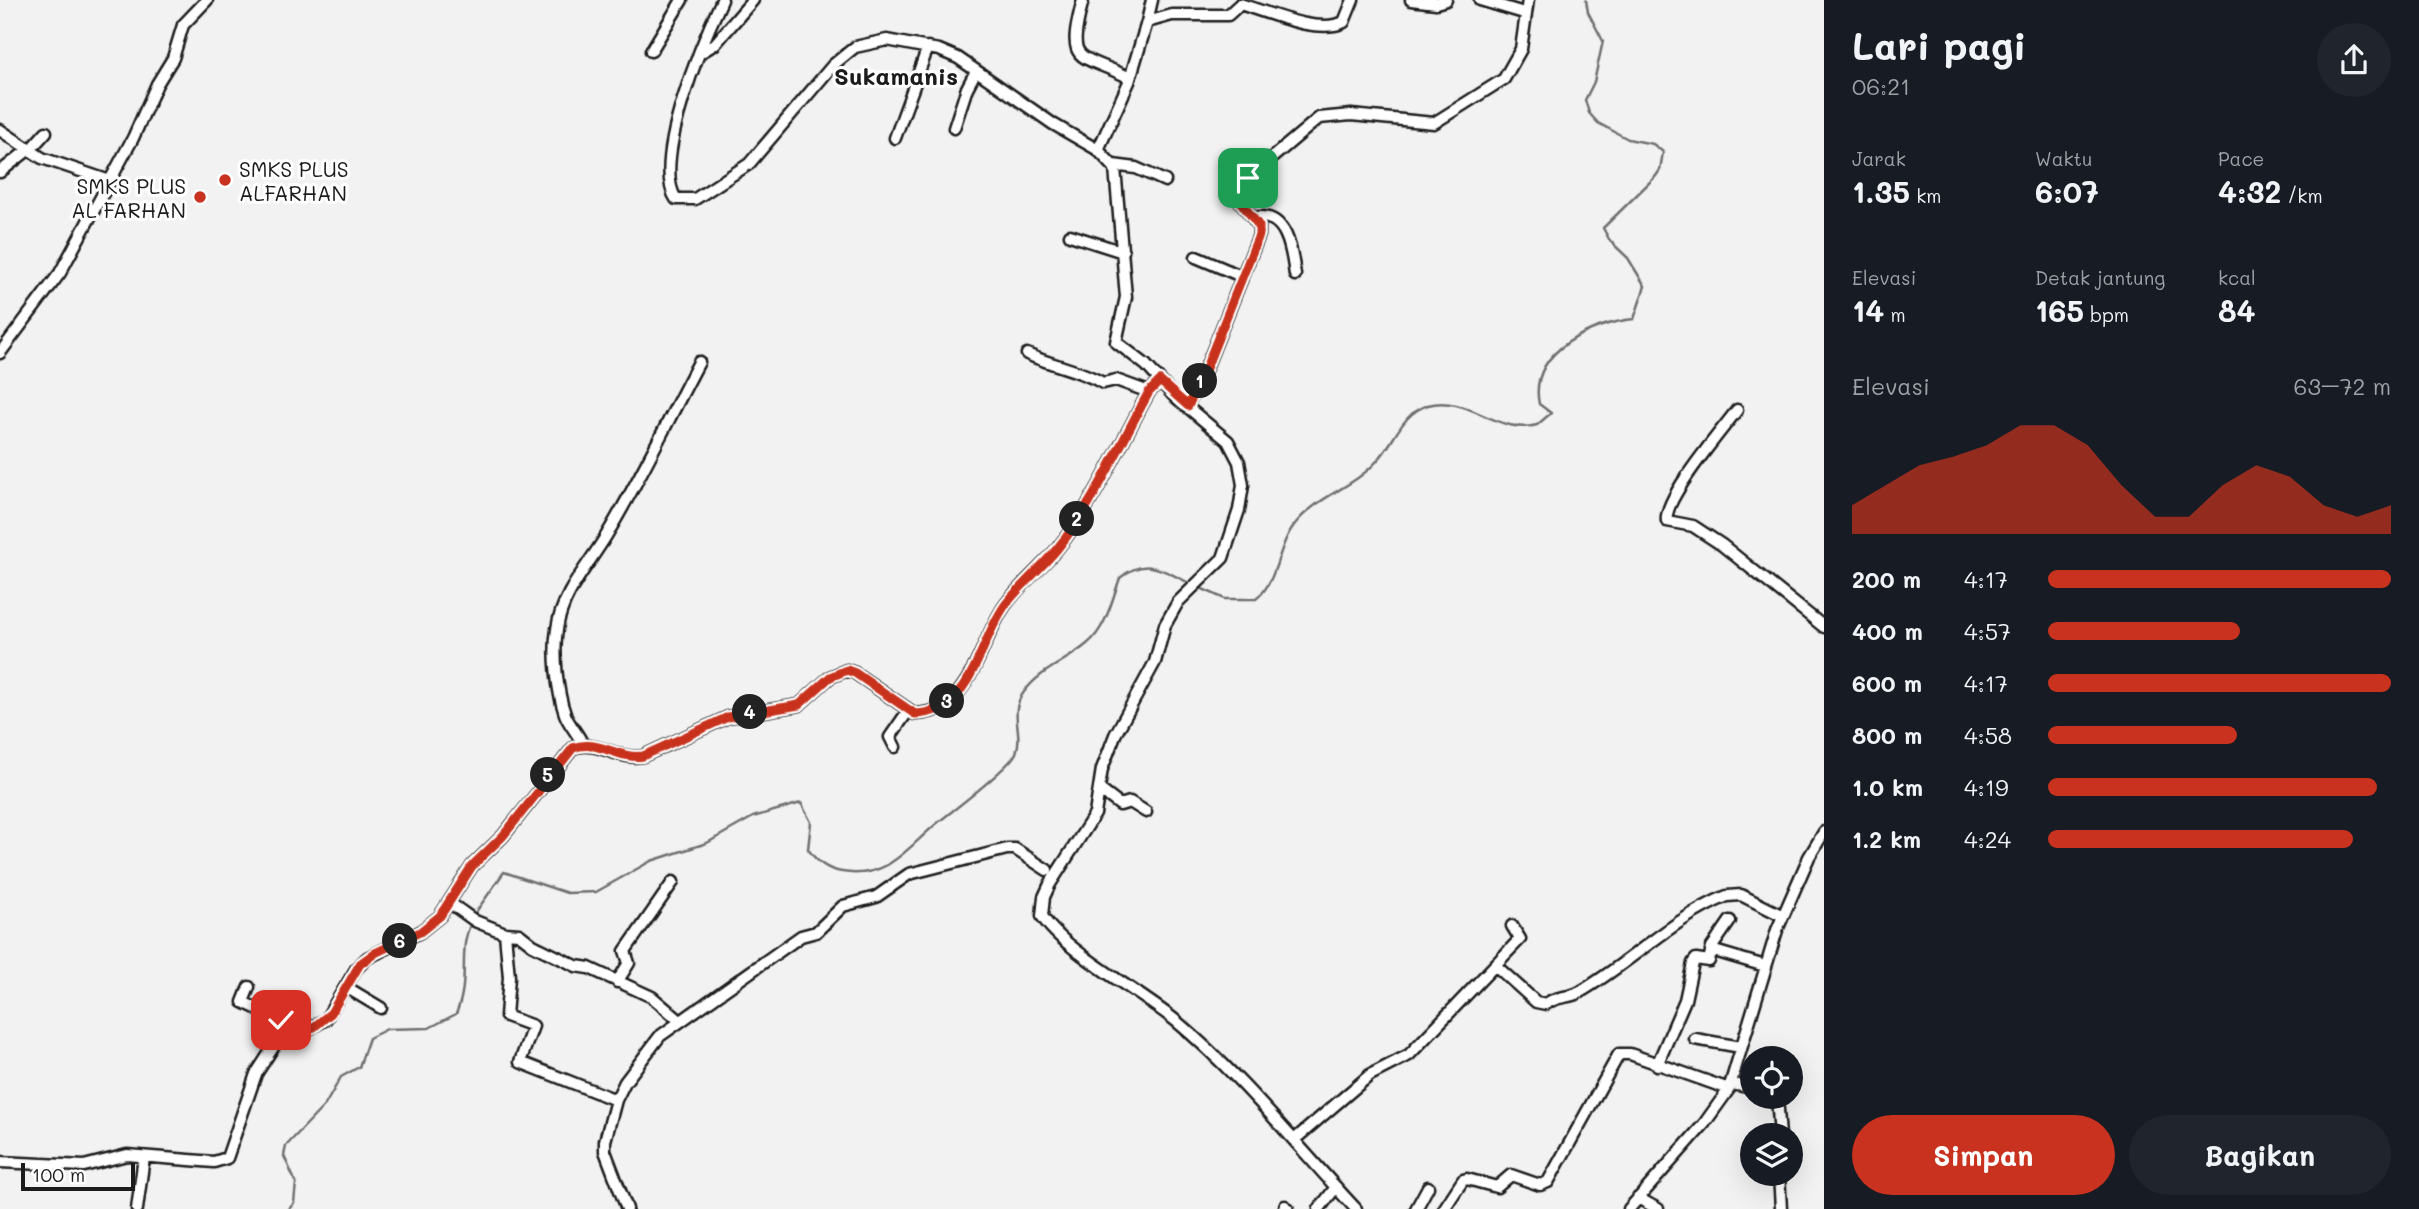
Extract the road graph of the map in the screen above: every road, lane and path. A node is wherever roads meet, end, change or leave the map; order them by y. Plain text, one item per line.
1 (207, 0) edge
2 (682, 0) edge
3 (722, 0) edge
4 (753, 0) edge
5 (1083, 0) edge
6 (1152, 0) edge
7 (1353, 0) edge
8 (1412, 0) edge
9 (1446, 0) edge
10 (1480, 0) edge
11 (1528, 0) edge
12 (1524, 13) junction
13 (1147, 22) junction
14 (928, 47) junction
15 (651, 51) dead end
16 (700, 53) junction
17 (976, 71) junction
18 (1130, 78) junction
19 (954, 128) dead end
20 (0, 130) edge
21 (46, 132) dead end
22 (895, 138) dead end
23 (28, 150) junction
24 (1098, 150) junction
25 (1113, 164) junction
26 (0, 173) edge
27 (110, 181) junction
28 (1165, 181) dead end
29 (1253, 218) junction
30 (1070, 235) dead end
31 (1123, 252) junction
32 (1196, 257) dead end
33 (1295, 275) dead end
34 (1241, 276) junction
35 (0, 353) edge
36 (1027, 354) dead end
37 (699, 362) dead end
38 (1160, 381) junction
39 (1149, 392) junction
40 (1188, 406) junction
41 (1737, 410) dead end
42 (1824, 627) edge
43 (908, 711) junction
44 (583, 745) junction
45 (895, 747) dead end
46 (1099, 789) junction
47 (1146, 812) dead end
48 (1824, 832) edge
49 (1047, 870) dead end
50 (673, 882) dead end
51 (450, 903) junction
52 (1783, 916) junction
53 (1730, 921) dead end
54 (1512, 926) dead end
55 (505, 933) junction
56 (1711, 950) junction
57 (1495, 965) junction
58 (1765, 966) junction
59 (617, 982) junction
60 (346, 987) junction
61 (249, 988) dead end
62 (381, 1008) dead end
63 (680, 1020) junction
64 (295, 1034) junction
65 (1695, 1039) dead end
66 (1741, 1046) edge
67 (1740, 1047) edge
68 (1740, 1051) edge
69 (1657, 1065) junction
70 (1731, 1086) junction
71 (1740, 1087) edge
72 (616, 1100) junction
73 (1294, 1140) junction
74 (144, 1157) junction
75 (0, 1163) edge
76 (1780, 1186) edge
77 (1336, 1187) junction
78 (1429, 1187) dead end
79 (1638, 1198) junction
80 (137, 1209) edge
81 (627, 1209) edge
82 (1319, 1209) edge
83 (1356, 1209) edge
84 (1416, 1209) edge
85 (1444, 1209) edge
86 (1629, 1209) edge
87 (1658, 1209) edge
88 (1781, 1209) edge

1 - 27 street
2 - 15 street
3 - 16 street
4 - 16 street
5 - 18 street
6 - 13 street
7 - 13 street
8 - 9 street
10 - 12 street
11 - 12 street
12 - 29 street
13 - 18 street
14 - 16 street
14 - 17 street
14 - 22 street
17 - 19 street
17 - 24 street
18 - 24 street
20 - 23 street
21 - 23 street
23 - 26 street
23 - 27 street
24 - 25 street
25 - 28 street
25 - 31 street
27 - 35 street
29 - 33 street
29 - 34 street
30 - 31 street
31 - 38 street
32 - 34 street
34 - 40 street
36 - 39 street
37 - 44 street
38 - 39 street
38 - 40 street
39 - 43 street
40 - 46 street
41 - 42 street
43 - 44 street
43 - 45 street
44 - 51 street
46 - 47 street
46 - 73 street
48 - 52 street
49 - 63 street
50 - 59 street
51 - 55 street
51 - 60 street
52 - 57 street
52 - 58 street
53 - 56 street
54 - 57 street
55 - 59 street
55 - 72 street
56 - 58 street
56 - 69 street
57 - 73 street
58 - 66 street
59 - 63 street
60 - 62 street
60 - 64 street
61 - 64 street
63 - 72 street
64 - 74 street
65 - 67 street
68 - 70 street
69 - 70 street
69 - 85 street
70 - 71 street
70 - 79 street
72 - 81 street
73 - 77 street
74 - 75 street
74 - 80 street
76 - 88 street
77 - 82 street
77 - 83 street
78 - 84 street
79 - 86 street
79 - 87 street

